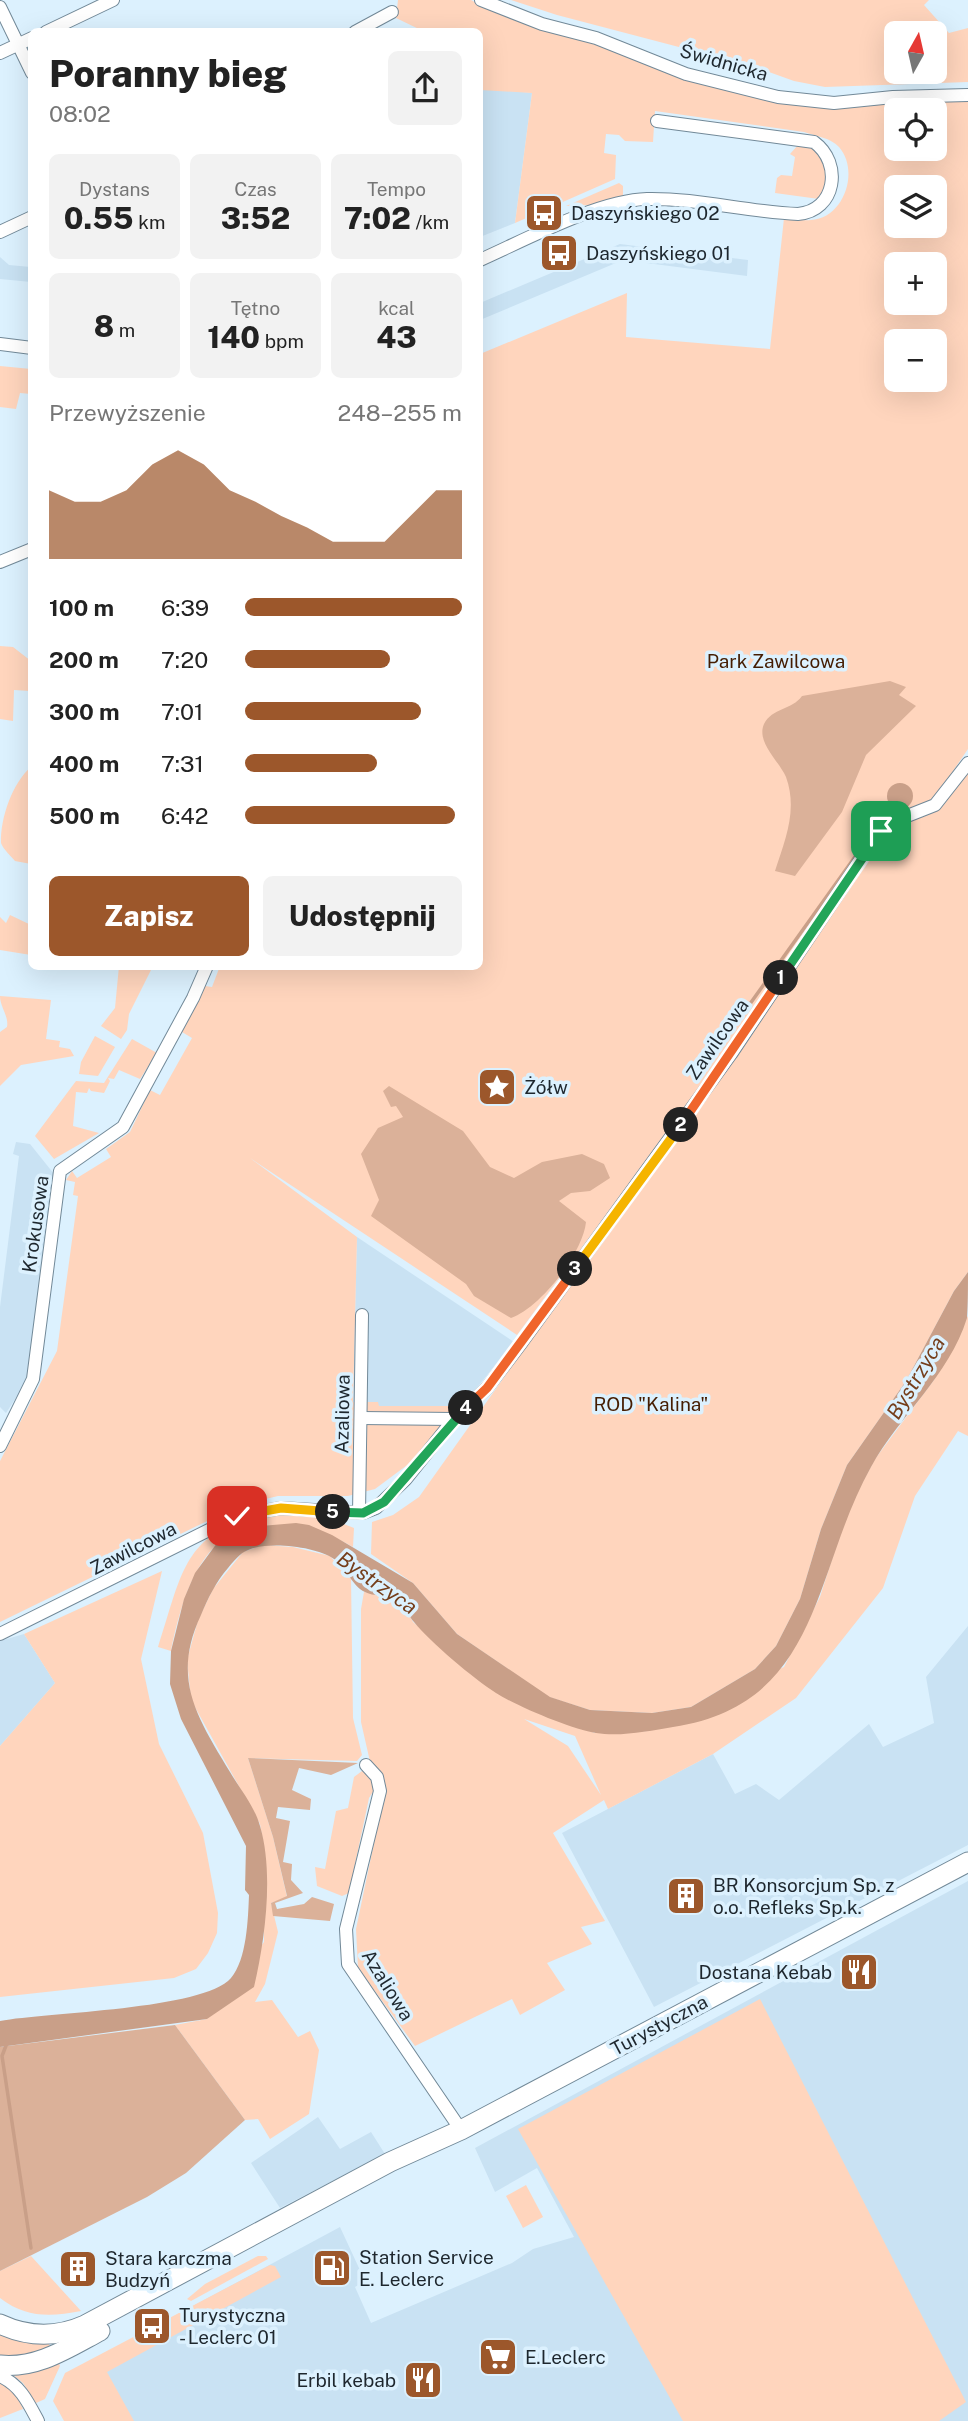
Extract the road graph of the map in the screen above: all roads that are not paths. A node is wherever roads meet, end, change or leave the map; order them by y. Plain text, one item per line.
1 (113, 0) edge
2 (481, 0) edge
3 (0, 7) edge
4 (393, 12) dead end
5 (54, 28) edge
6 (363, 28) edge
7 (28, 40) edge
8 (18, 44) junction
9 (0, 53) edge
10 (28, 65) edge
11 (968, 95) edge
12 (657, 121) dead end
13 (28, 219) edge
14 (0, 232) edge
15 (483, 259) edge
16 (0, 344) edge
17 (28, 348) edge
18 (28, 551) edge
19 (0, 562) edge
20 (968, 763) edge
21 (205, 970) edge
22 (362, 1315) dead end
23 (361, 1418) junction
24 (454, 1419) junction
25 (0, 1446) edge
26 (359, 1513) junction
27 (0, 1634) edge
28 (366, 1765) dead end
29 (968, 1862) edge
30 (461, 2130) junction
31 (0, 2324) edge
32 (0, 2365) edge
33 (0, 2376) edge
34 (38, 2421) edge

1 - 5 street
2 - 11 street, Świdnicka
3 - 8 street
4 - 6 street
7 - 8 street
8 - 9 street
8 - 10 street
12 - 15 street
13 - 14 street
16 - 17 street
18 - 19 street
20 - 24 street, Zawilcowa
21 - 25 street, Krokusowa
22 - 23 street, Azaliowa
23 - 24 street
23 - 26 street, Azaliowa
24 - 26 street, Zawilcowa
26 - 27 street, Zawilcowa
28 - 30 street, Azaliowa
29 - 30 main road, Turystyczna
30 - 31 main road, Turystyczna
30 - 32 main road, Turystyczna
33 - 34 street

